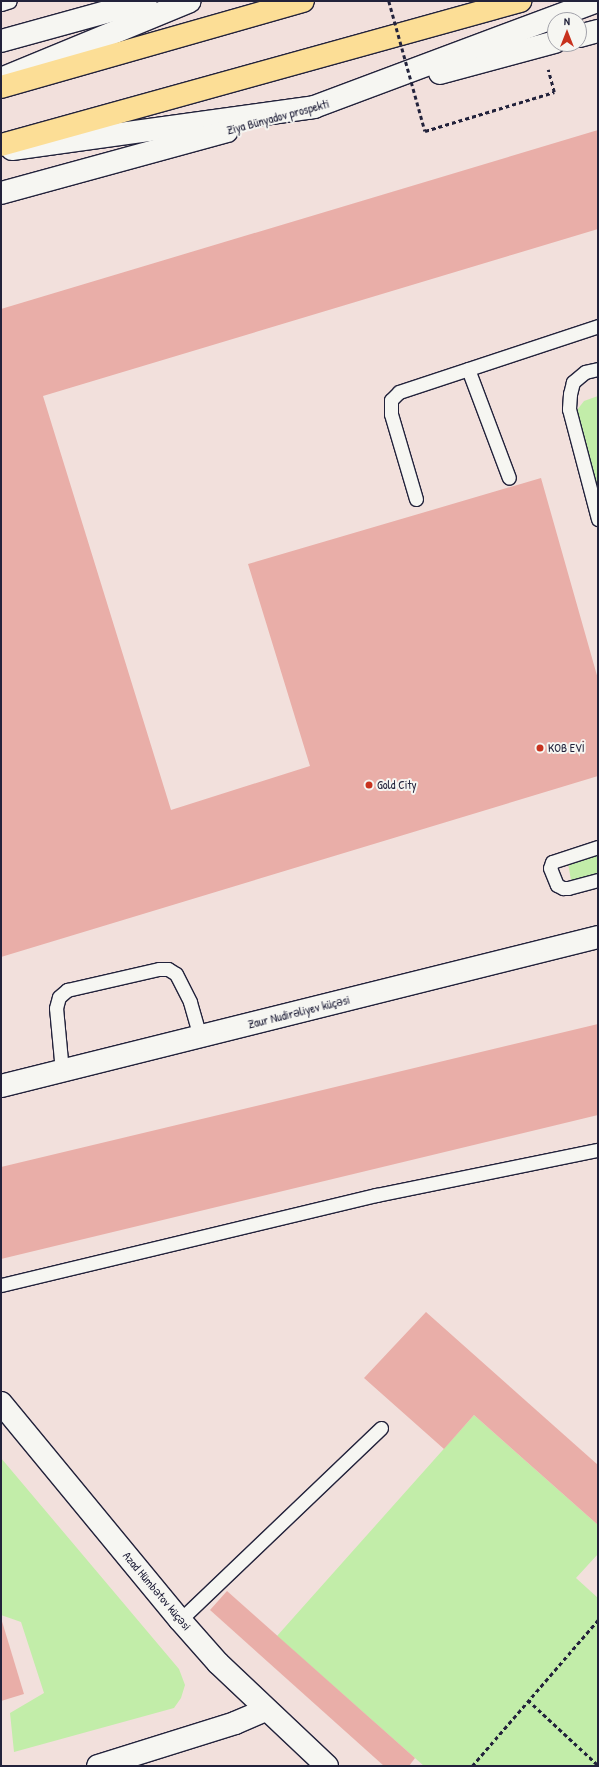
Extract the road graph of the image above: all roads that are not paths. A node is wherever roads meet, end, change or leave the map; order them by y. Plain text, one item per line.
1 (10, 1) edge
2 (146, 1) edge
3 (190, 1) edge
4 (303, 1) edge
5 (520, 1) edge
6 (597, 1) edge
7 (1, 4) edge
8 (598, 31) edge
9 (587, 34) edge
10 (1, 41) edge
11 (547, 44) edge
12 (1, 79) edge
13 (1, 86) edge
14 (314, 107) junction
15 (1, 145) edge
16 (1, 151) edge
17 (1, 193) edge
18 (598, 326) edge
19 (468, 369) junction
20 (598, 369) edge
21 (508, 478) dead end
22 (416, 499) dead end
23 (598, 519) edge
24 (598, 847) edge
25 (598, 880) edge
26 (598, 937) edge
27 (200, 1037) junction
28 (62, 1071) junction
29 (1, 1086) edge
30 (598, 1150) edge
31 (1, 1285) edge
32 (1, 1403) edge
33 (381, 1428) dead end
34 (180, 1620) junction
35 (266, 1710) junction
36 (98, 1766) edge
37 (327, 1766) edge

1 - 7 lane
2 - 10 main road
3 - 12 main road
4 - 13 main road
5 - 15 main road
6 - 14 main road
8 - 9 main road
11 - 14 main road, Ziya Bünyadov prospekti
14 - 16 main road
14 - 17 main road, Ziya Bünyadov prospekti
18 - 19 lane
19 - 21 lane
19 - 22 lane
20 - 23 lane
24 - 25 lane
26 - 27 main road, Zaur Nudirəliyev küçəsi
27 - 28 main road, Zaur Nudirəliyev küçəsi
27 - 28 lane
28 - 29 main road, Zaur Nudirəliyev küçəsi
30 - 31 lane
32 - 34 main road, Azad Hümbətov küçəsi
33 - 34 lane
34 - 35 main road, Azad Hümbətov küçəsi
35 - 36 main road
35 - 37 main road, Azad Hümbətov küçəsi

